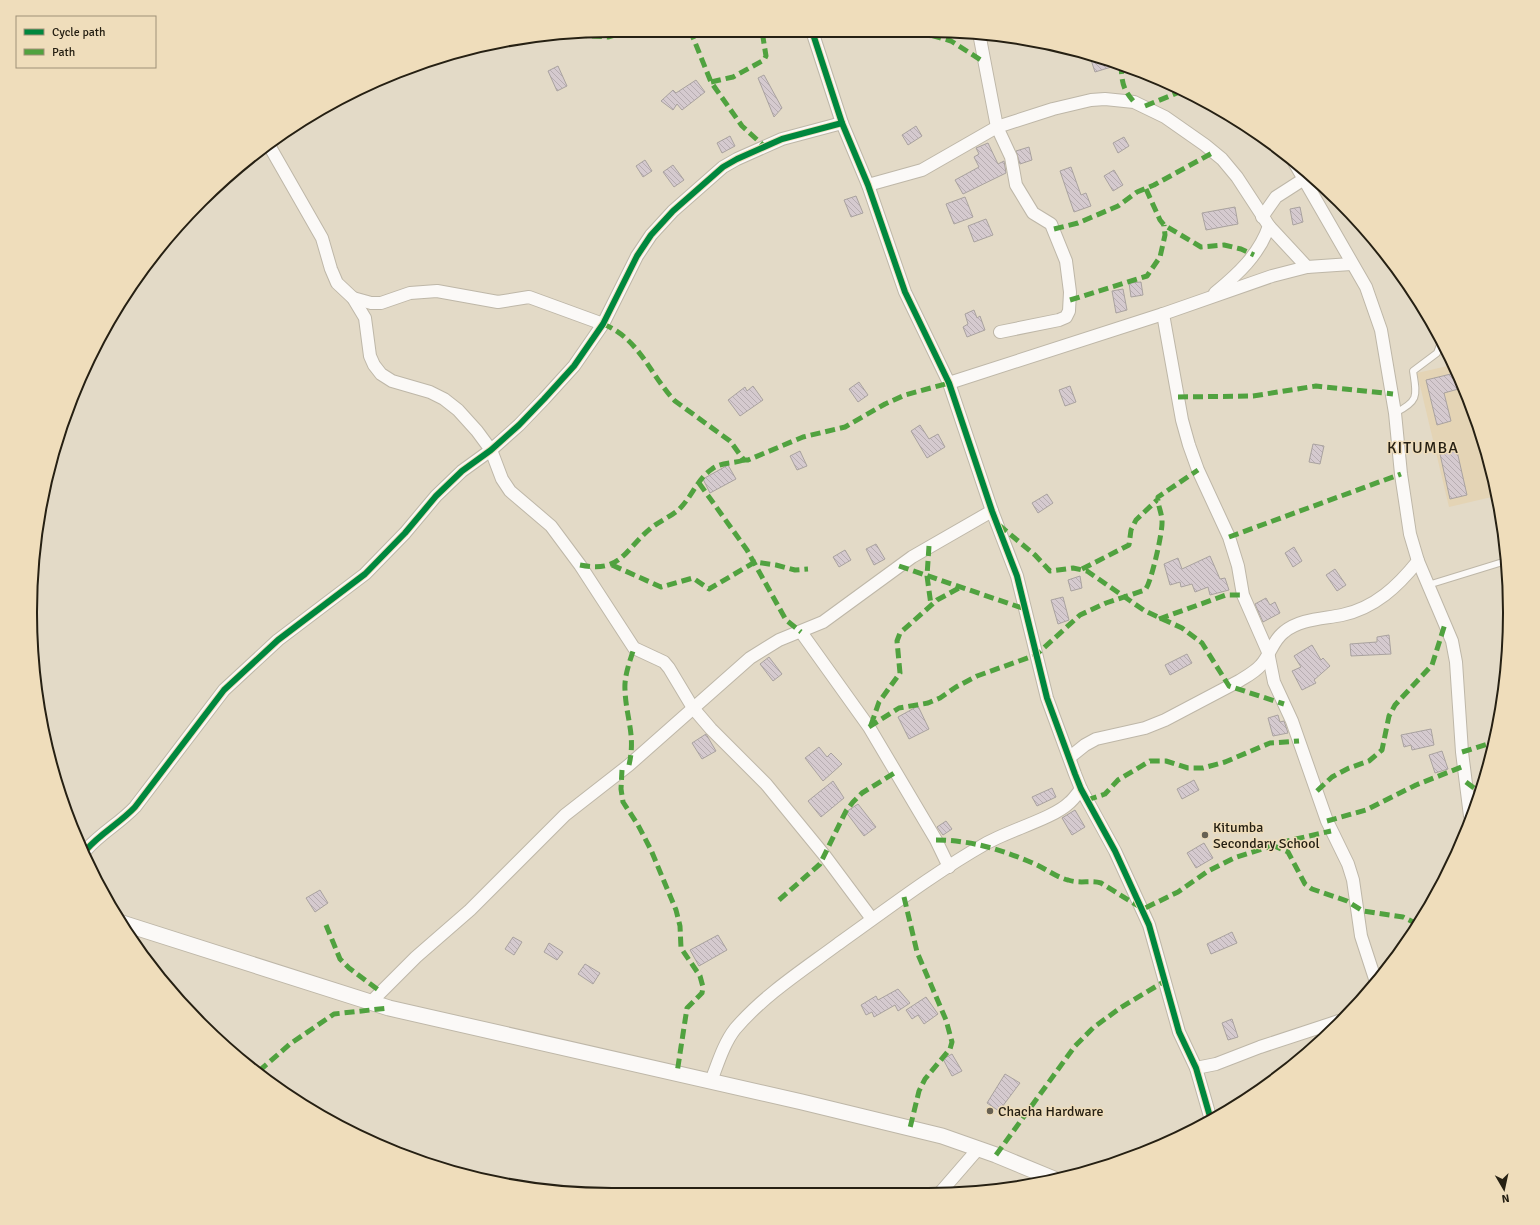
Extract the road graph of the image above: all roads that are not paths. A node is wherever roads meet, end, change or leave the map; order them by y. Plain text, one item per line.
1 (814, 37) edge
2 (980, 40) edge
3 (842, 123) junction
4 (997, 127) junction
5 (271, 149) edge
6 (1302, 176) edge
7 (1306, 179) edge
8 (868, 185) junction
9 (1266, 222) junction
10 (1351, 264) junction
11 (1307, 267) junction
12 (353, 298) junction
13 (1208, 298) junction
14 (1163, 314) junction
15 (603, 324) junction
16 (1000, 332) dead end
17 (1439, 348) edge
18 (949, 383) junction
19 (1396, 413) junction
20 (491, 450) junction
21 (992, 511) junction
22 (1418, 561) junction
23 (1501, 563) edge
24 (1428, 585) junction
25 (801, 632) junction
26 (1268, 652) junction
27 (693, 708) junction
28 (1070, 757) junction
29 (1080, 789) junction
30 (1469, 806) edge
31 (88, 848) edge
32 (949, 867) junction
33 (872, 920) junction
34 (130, 926) edge
35 (1374, 975) edge
36 (371, 1002) junction
37 (1328, 1025) edge
38 (1198, 1073) junction
39 (711, 1080) junction
40 (1209, 1114) edge
41 (978, 1149) junction
42 (1045, 1176) edge
43 (945, 1188) edge

1 - 3 street
2 - 4 street
3 - 8 street
3 - 15 street
4 - 8 street
4 - 9 street
4 - 16 street
5 - 12 street
6 - 9 street
7 - 10 street
8 - 18 street
9 - 11 street
9 - 13 street
10 - 11 street
10 - 19 street
11 - 13 street
12 - 15 street
12 - 20 street
13 - 14 street
14 - 18 street
14 - 26 street
15 - 20 street
17 - 19 lane
18 - 21 street
19 - 22 street
20 - 27 street
20 - 31 street
21 - 25 street
21 - 28 street
22 - 24 street
22 - 26 street
23 - 24 lane
24 - 30 street
25 - 27 street
25 - 32 street
26 - 28 street
26 - 35 street
27 - 33 street
27 - 36 street
28 - 29 street
29 - 32 street
29 - 38 street
32 - 33 street
33 - 39 street
34 - 36 street
36 - 39 street
37 - 38 street
38 - 40 street
39 - 41 street
41 - 42 street
41 - 43 street

